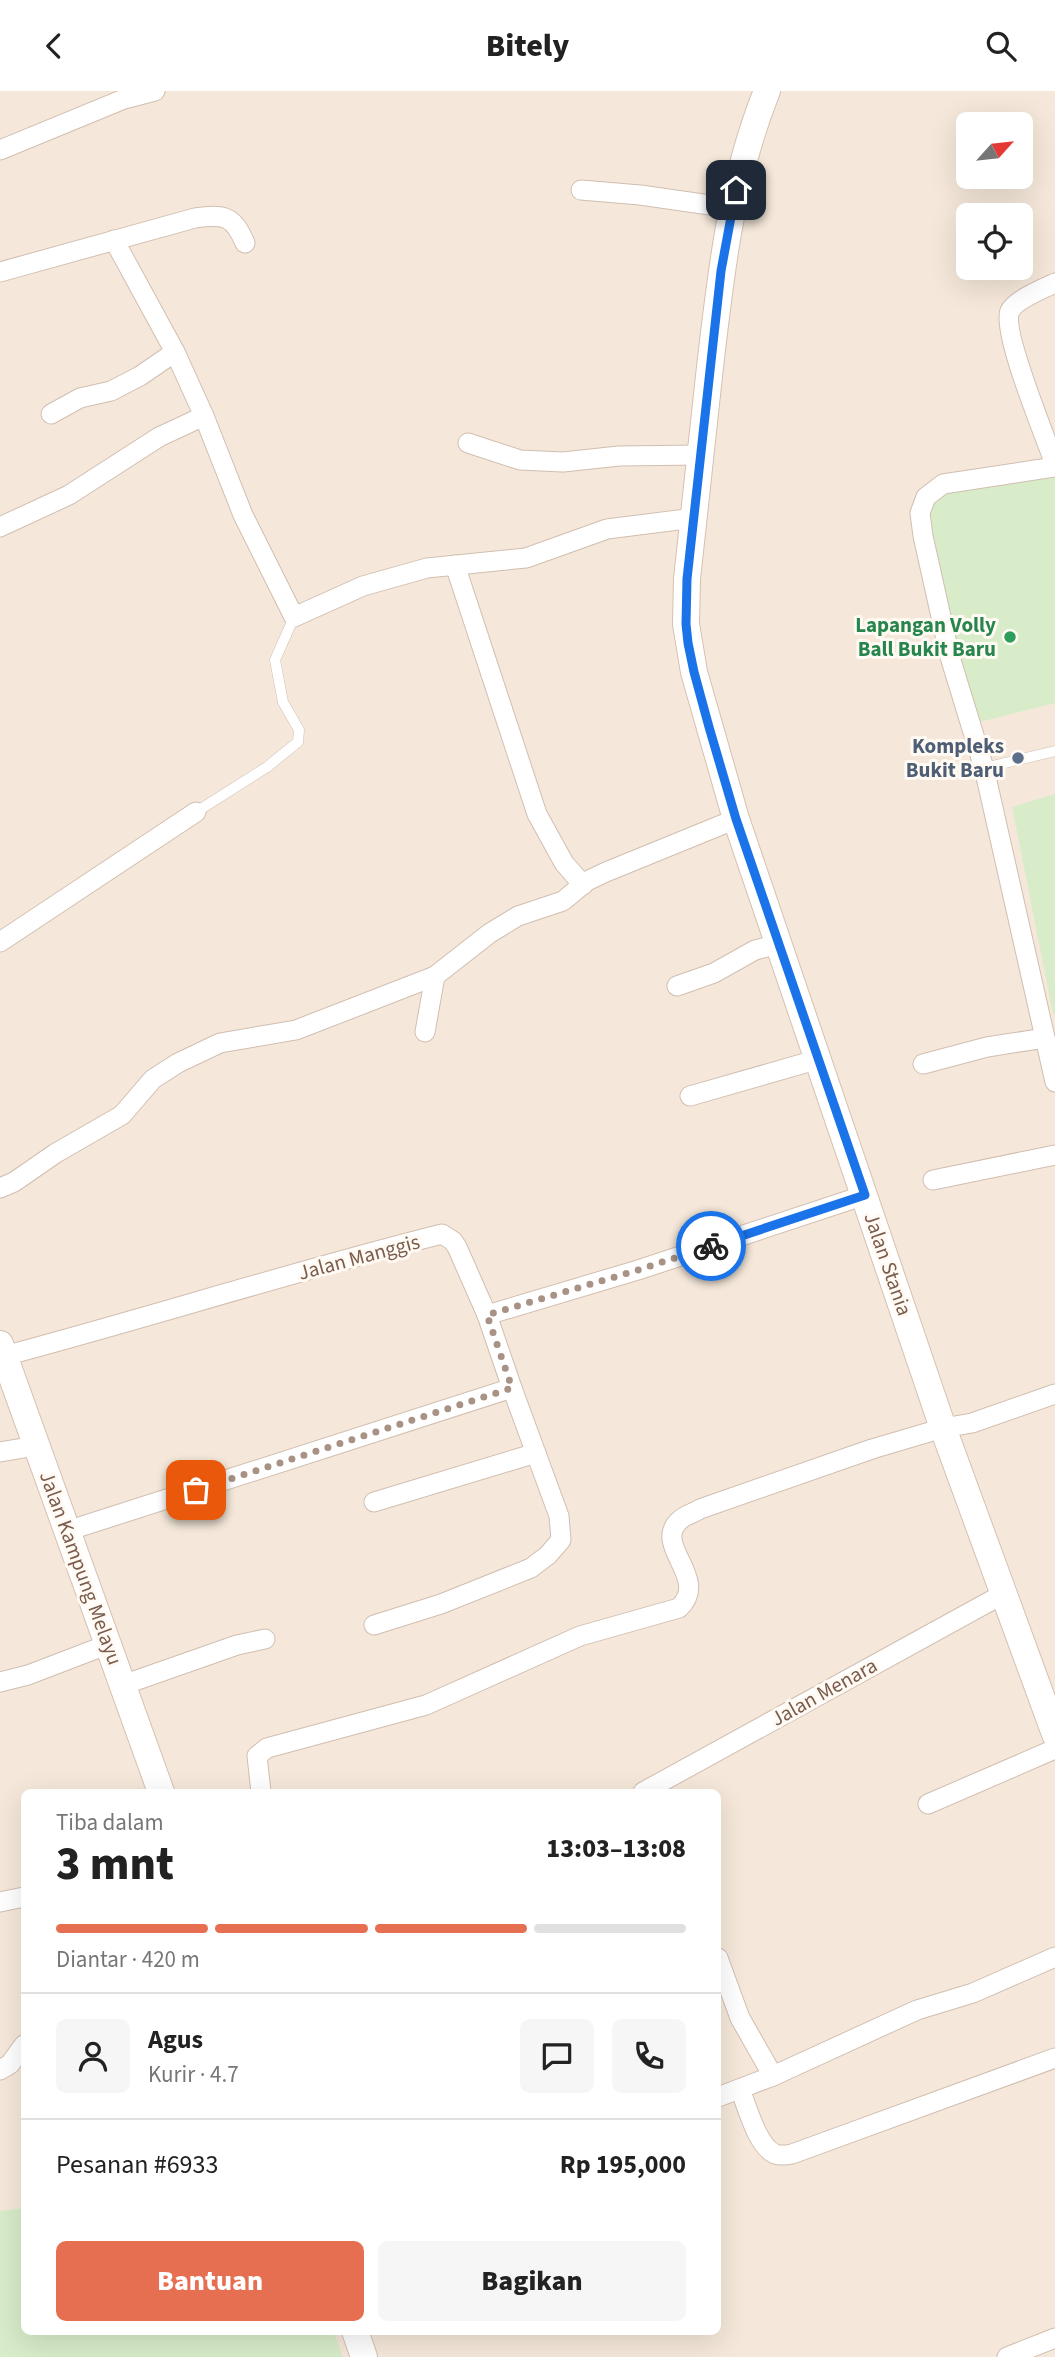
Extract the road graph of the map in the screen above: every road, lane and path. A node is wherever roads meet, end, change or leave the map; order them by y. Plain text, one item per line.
1 (155, 91) edge
2 (766, 91) edge
3 (0, 150) edge
4 (581, 190) dead end
5 (732, 208) junction
6 (114, 240) junction
7 (245, 243) dead end
8 (0, 272) edge
9 (1055, 282) edge
10 (175, 352) junction
11 (51, 414) dead end
12 (204, 416) junction
13 (468, 443) dead end
14 (701, 455) junction
15 (1055, 466) edge
16 (694, 518) junction
17 (0, 527) edge
18 (455, 565) junction
19 (294, 617) junction
20 (1055, 751) edge
21 (986, 777) junction
22 (196, 812) joint
23 (736, 819) junction
24 (583, 885) junction
25 (0, 942) edge
26 (780, 944) junction
27 (435, 976) junction
28 (677, 986) dead end
29 (425, 1032) dead end
30 (1050, 1049) edge
31 (819, 1059) junction
32 (923, 1064) dead end
33 (1055, 1082) edge
34 (690, 1096) dead end
35 (1055, 1155) edge
36 (933, 1180) dead end
37 (0, 1188) edge
38 (865, 1195) junction
39 (487, 1315) junction
40 (2, 1350) edge
41 (512, 1388) junction
42 (1055, 1394) edge
43 (943, 1428) junction
44 (36, 1446) junction
45 (0, 1452) edge
46 (536, 1453) junction
47 (374, 1502) dead end
48 (67, 1531) junction
49 (1005, 1593) junction
50 (374, 1625) dead end
51 (264, 1639) dead end
52 (109, 1644) junction
53 (0, 1682) edge
54 (123, 1685) junction
55 (1055, 1734) edge
56 (1055, 1749) edge
57 (160, 1789) edge
58 (261, 1789) edge
59 (648, 1789) edge
60 (928, 1804) dead end
61 (21, 1898) edge
62 (0, 1902) edge
63 (1055, 1957) edge
64 (721, 1966) edge
65 (21, 2049) edge
66 (1055, 2058) edge
67 (0, 2070) edge
68 (773, 2076) junction
69 (740, 2089) junction
70 (721, 2096) edge
71 (356, 2335) edge
72 (1055, 2338) edge
73 (364, 2357) edge
74 (1007, 2357) edge

1 - 3 street
2 - 5 street, Jalan Stania
4 - 5 street
5 - 14 street, Jalan Stania
6 - 7 street
6 - 8 street
6 - 10 street
9 - 15 street
10 - 11 street
10 - 12 street
12 - 17 street
12 - 19 street
13 - 14 street
14 - 16 street, Jalan Stania
15 - 21 street
16 - 18 street
16 - 23 street, Jalan Stania
18 - 19 street
18 - 24 street
19 - 22 lane
20 - 21 lane
21 - 30 street
22 - 25 street
23 - 24 street
23 - 26 street, Jalan Stania
24 - 27 street
26 - 28 street
26 - 31 street, Jalan Stania
27 - 29 street
27 - 37 street
30 - 32 street
30 - 33 street
31 - 34 street
31 - 38 street, Jalan Stania
35 - 36 street
38 - 39 street
38 - 43 street, Jalan Stania
39 - 40 street, Jalan Manggis
39 - 41 street
40 - 44 street, Jalan Kampung Melayu
41 - 46 street
41 - 48 street
42 - 43 street
43 - 49 street, Jalan Stania
43 - 58 street
44 - 45 street
44 - 48 street, Jalan Kampung Melayu
46 - 47 street
46 - 50 street
48 - 52 street, Jalan Kampung Melayu
49 - 55 street, Jalan Stania
49 - 59 street, Jalan Menara
51 - 54 street
52 - 53 street
52 - 54 street, Jalan Kampung Melayu
54 - 57 street, Jalan Kampung Melayu
56 - 60 street
61 - 62 street
63 - 68 street
64 - 68 street
65 - 67 street
66 - 69 street
68 - 69 street
69 - 70 street
71 - 73 street
72 - 74 street

